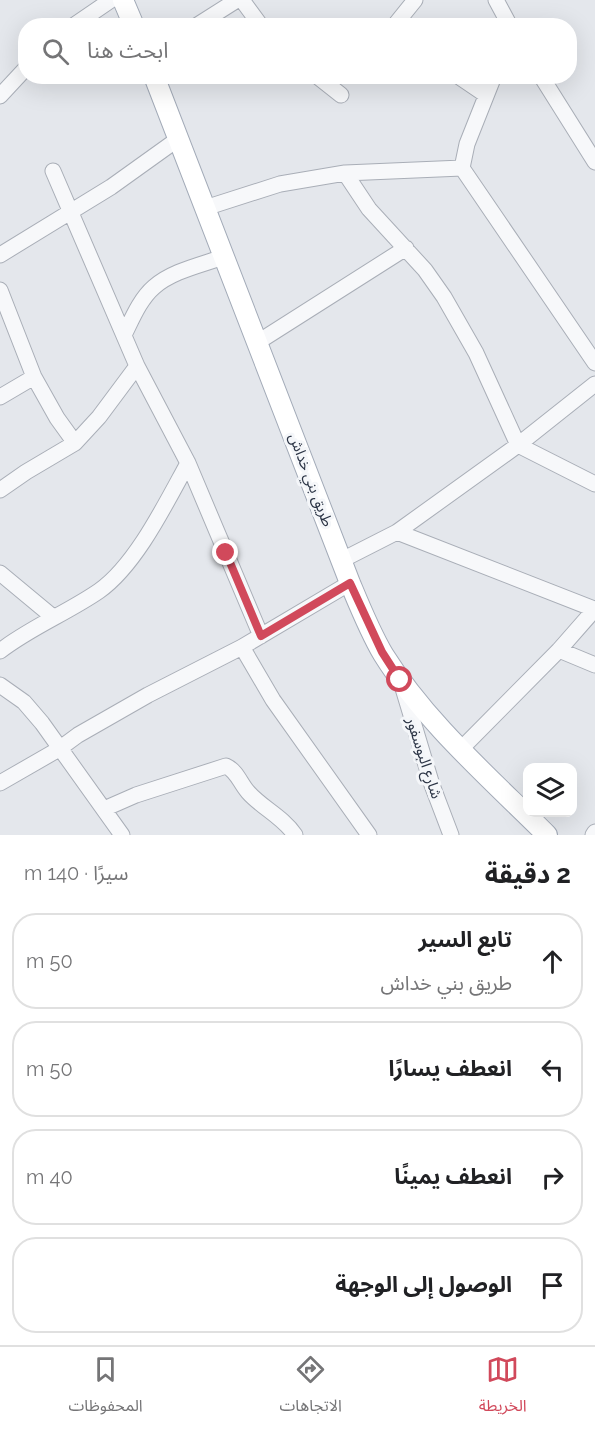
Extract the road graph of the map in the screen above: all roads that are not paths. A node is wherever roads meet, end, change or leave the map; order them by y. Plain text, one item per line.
1 (111, 0) edge
2 (123, 0) edge
3 (237, 0) edge
4 (242, 0) edge
5 (415, 0) edge
6 (496, 0) edge
7 (85, 18) edge
8 (131, 18) edge
9 (209, 18) edge
10 (255, 18) edge
11 (400, 18) edge
12 (506, 18) edge
13 (18, 77) edge
14 (157, 84) edge
15 (327, 84) edge
16 (470, 84) edge
17 (491, 84) edge
18 (546, 84) edge
19 (341, 95) dead end
20 (486, 95) junction
21 (0, 96) edge
22 (178, 139) junction
23 (595, 162) edge
24 (462, 168) junction
25 (53, 171) dead end
26 (345, 173) junction
27 (205, 208) junction
28 (70, 213) junction
29 (406, 248) junction
30 (0, 255) edge
31 (223, 257) junction
32 (0, 290) edge
33 (124, 335) junction
34 (258, 342) junction
35 (595, 363) edge
36 (137, 366) junction
37 (34, 377) junction
38 (595, 384) edge
39 (0, 397) edge
40 (75, 443) junction
41 (518, 445) junction
42 (188, 463) junction
43 (595, 484) edge
44 (0, 490) edge
45 (397, 532) junction
46 (342, 560) junction
47 (0, 573) edge
48 (350, 583) junction
49 (595, 609) edge
50 (53, 617) junction
51 (261, 636) junction
52 (242, 647) junction
53 (559, 650) junction
54 (0, 651) edge
55 (595, 665) edge
56 (400, 680) junction
57 (0, 685) edge
58 (59, 749) junction
59 (461, 749) junction
60 (0, 783) edge
61 (105, 809) junction
62 (122, 835) edge
63 (295, 835) edge
64 (369, 835) edge
65 (451, 835) edge
66 (547, 835) edge

1 - 7 street
2 - 8 main road
3 - 9 street
4 - 10 street
5 - 11 street
6 - 12 street
13 - 21 street
14 - 22 main road, طريق بني خداش
15 - 19 street
16 - 20 street
17 - 20 street
18 - 23 street
20 - 24 street
22 - 27 main road, طريق بني خداش
22 - 28 street
24 - 26 street
24 - 35 street
25 - 28 street
26 - 27 street
26 - 29 street
27 - 31 main road, طريق بني خداش
28 - 30 street
28 - 33 street
29 - 34 street
29 - 41 street
31 - 33 street
31 - 34 main road, طريق بني خداش
32 - 37 street
33 - 36 street
34 - 46 main road, طريق بني خداش
36 - 40 street
36 - 42 street
37 - 39 street
37 - 40 street
38 - 41 street
40 - 44 street
41 - 43 street
41 - 45 street
42 - 50 street
42 - 51 street
45 - 46 street
45 - 49 street
46 - 48 main road, طريق بني خداش
47 - 50 street
48 - 51 street
48 - 56 main road, طريق بني خداش
49 - 53 street
50 - 54 street
51 - 52 street
52 - 58 street
52 - 64 street
53 - 55 street
53 - 59 street
56 - 59 main road, طريق بني خداش
56 - 65 street, شارع البوسفور
57 - 58 street
58 - 60 street
58 - 61 street
59 - 66 main road, طريق بني خداش
61 - 62 street
61 - 63 street

